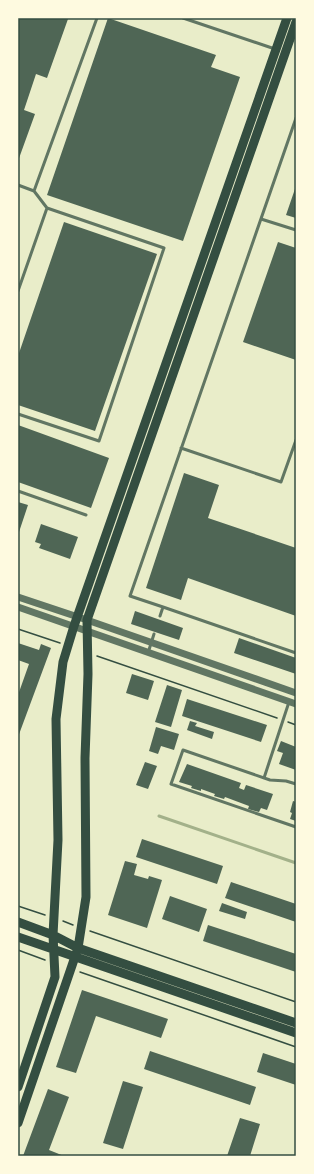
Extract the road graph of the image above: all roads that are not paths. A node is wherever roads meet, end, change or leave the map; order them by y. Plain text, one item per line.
1 (97, 18) edge
2 (183, 18) edge
3 (287, 18) edge
4 (296, 22) edge
5 (276, 49) junction
6 (296, 118) edge
7 (18, 185) edge
8 (34, 191) junction
9 (47, 208) junction
10 (261, 218) junction
11 (296, 230) edge
12 (18, 291) edge
13 (18, 414) edge
14 (296, 440) edge
15 (181, 448) junction
16 (18, 491) edge
17 (86, 515) dead end
18 (18, 598) edge
19 (163, 607) junction
20 (18, 608) edge
21 (160, 616) dead end
22 (82, 619) junction
23 (74, 626) junction
24 (87, 631) junction
25 (154, 634) dead end
26 (151, 643) junction
27 (148, 652) junction
28 (296, 653) edge
29 (296, 694) edge
30 (292, 703) edge
31 (264, 778) junction
32 (296, 784) edge
33 (296, 827) edge
34 (18, 922) edge
35 (53, 935) junction
36 (18, 938) edge
37 (78, 948) junction
38 (54, 950) junction
39 (76, 957) junction
40 (296, 1023) edge
41 (296, 1033) edge
42 (18, 1087) edge
43 (18, 1124) edge

1 - 8 lane
2 - 5 lane
3 - 5 main road
4 - 22 main road
5 - 22 main road
6 - 10 lane
7 - 8 lane
8 - 9 lane
9 - 12 lane
9 - 13 lane
10 - 11 lane
10 - 15 lane
14 - 15 lane
15 - 19 lane
16 - 17 lane
18 - 22 street
19 - 21 lane
19 - 28 lane
20 - 23 street
22 - 23 main road
22 - 24 main road
22 - 26 street
23 - 24 street
23 - 35 main road
24 - 27 street
24 - 37 main road
25 - 26 lane
26 - 27 lane
26 - 29 street
27 - 30 street
30 - 31 lane
31 - 32 lane
31 - 33 lane
34 - 35 main road
35 - 37 main road
35 - 38 main road
36 - 38 main road
37 - 39 main road
37 - 40 main road
38 - 39 main road
38 - 42 main road
39 - 41 main road
39 - 43 main road

